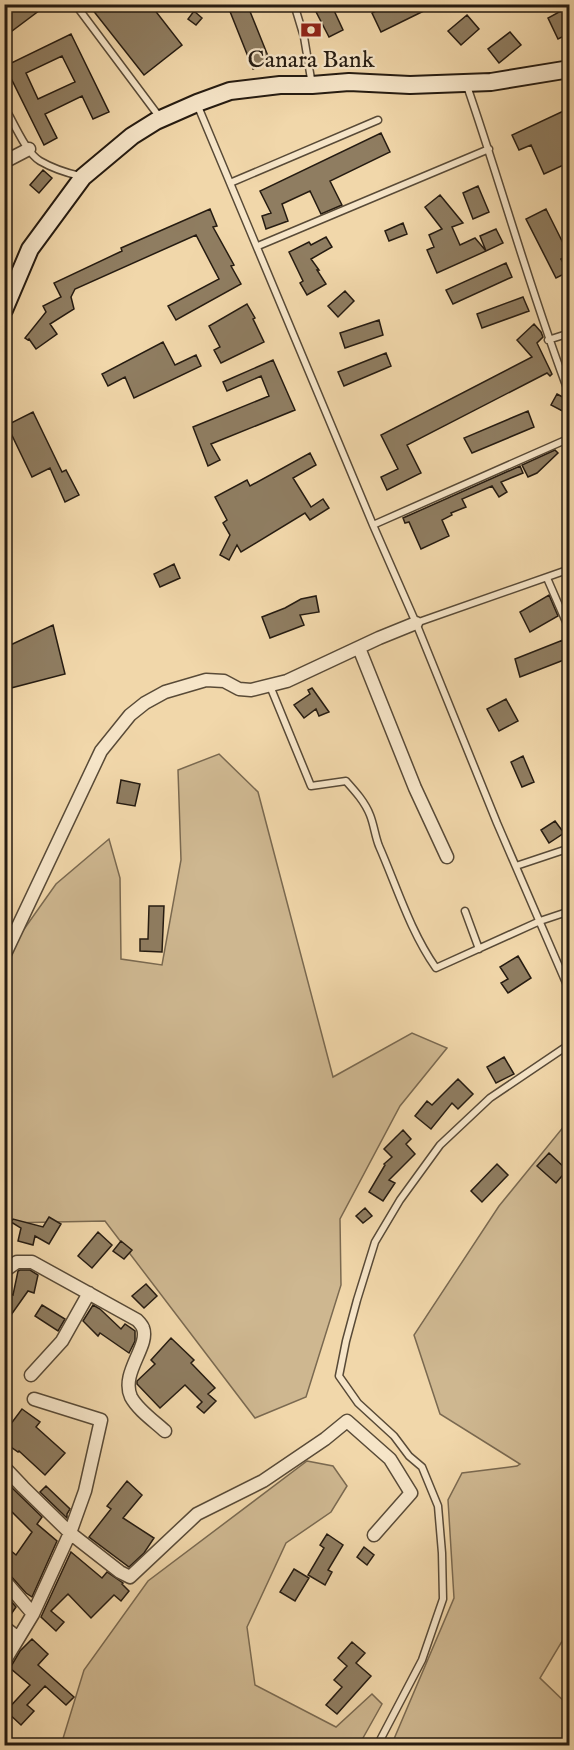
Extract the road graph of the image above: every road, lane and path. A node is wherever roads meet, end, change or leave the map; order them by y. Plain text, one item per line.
1 (75, 4) edge
2 (294, 4) edge
3 (570, 69) edge
4 (466, 83) junction
5 (312, 85) junction
6 (197, 103) junction
7 (4, 106) edge
8 (161, 119) junction
9 (378, 120) dead end
10 (29, 149) junction
11 (489, 149) junction
12 (4, 162) edge
13 (83, 177) junction
14 (230, 183) junction
15 (258, 246) junction
16 (4, 310) edge
17 (570, 333) edge
18 (548, 340) junction
19 (570, 396) edge
20 (570, 438) edge
21 (373, 525) junction
22 (570, 569) edge
23 (547, 578) junction
24 (416, 623) junction
25 (570, 631) edge
26 (360, 648) junction
27 (270, 686) junction
28 (570, 848) edge
29 (447, 856) dead end
30 (516, 866) junction
31 (570, 910) edge
32 (465, 911) dead end
33 (540, 921) junction
34 (479, 949) junction
35 (4, 956) edge
36 (570, 992) edge
37 (570, 1044) edge
38 (4, 1270) edge
39 (89, 1293) junction
40 (31, 1375) dead end
41 (34, 1399) dead end
42 (165, 1431) dead end
43 (4, 1467) edge
44 (70, 1533) junction
45 (374, 1535) dead end
46 (4, 1581) edge
47 (33, 1614) junction
48 (4, 1627) edge
49 (18, 1638) junction
50 (4, 1662) edge
51 (377, 1746) edge

1 - 8 lane
2 - 5 lane
3 - 4 main road
4 - 5 main road
4 - 11 lane
5 - 6 main road
6 - 8 main road
6 - 14 lane
7 - 10 lane
8 - 13 main road
9 - 14 lane
10 - 12 street
10 - 13 lane
11 - 15 lane
11 - 18 lane
13 - 16 main road
14 - 15 lane
15 - 21 lane
17 - 18 lane
18 - 19 lane
20 - 21 lane
21 - 24 lane
22 - 23 lane
23 - 24 lane
23 - 25 lane
24 - 26 street
24 - 30 lane
26 - 27 street
26 - 29 street
27 - 34 lane
27 - 35 street
28 - 30 lane
30 - 33 lane
31 - 33 lane
32 - 34 lane
33 - 34 lane
33 - 36 lane
37 - 51 lane
38 - 39 street
39 - 40 street
39 - 42 street
41 - 44 street
43 - 44 street
44 - 45 street
44 - 47 street
46 - 47 street
47 - 49 street
48 - 49 street
49 - 50 street

